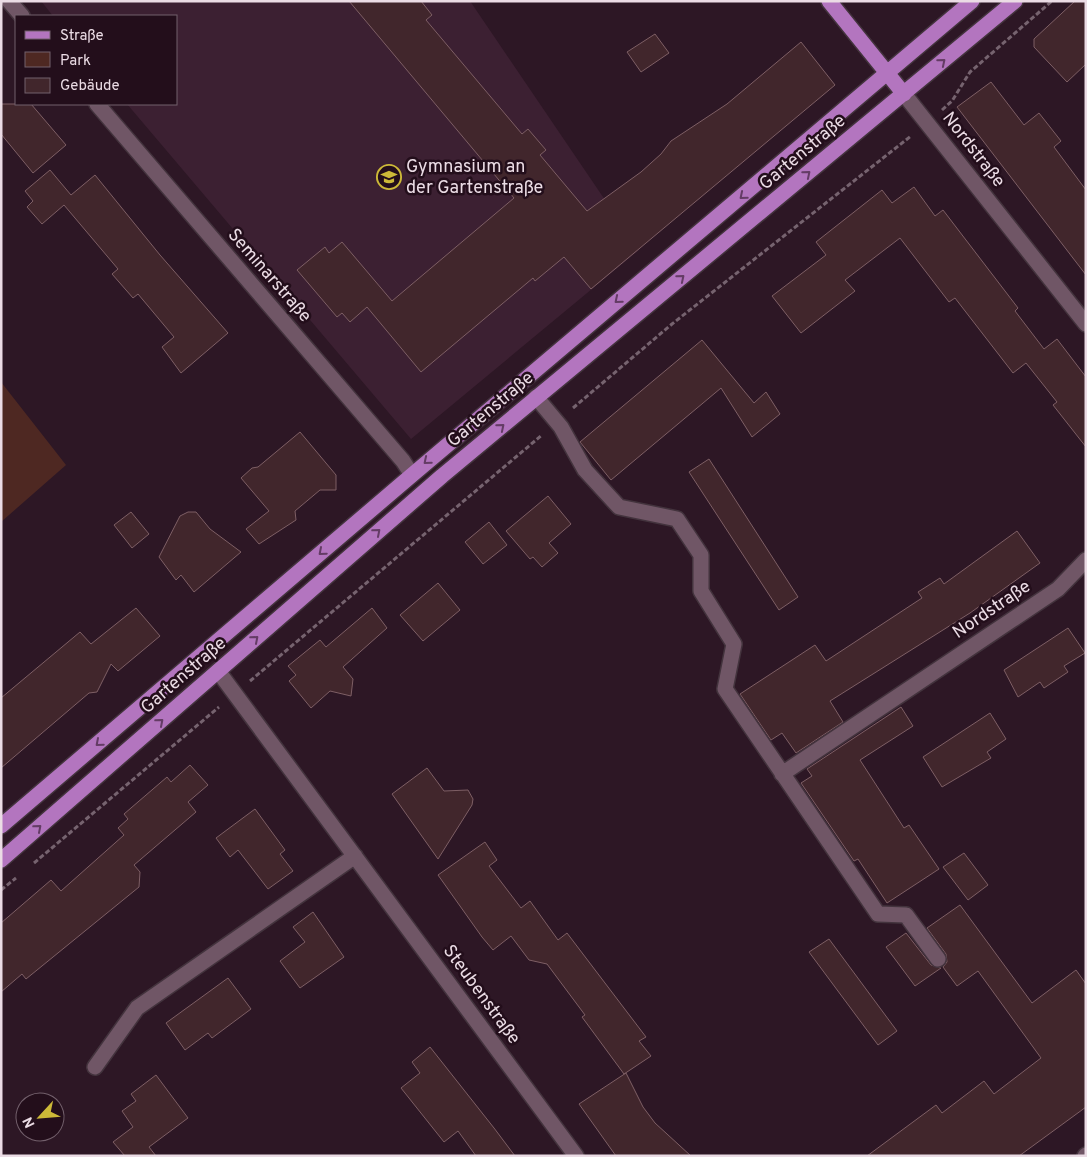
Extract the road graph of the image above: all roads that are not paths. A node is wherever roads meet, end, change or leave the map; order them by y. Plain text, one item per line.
1 (9, 1) edge
2 (829, 1) edge
3 (972, 1) edge
4 (1015, 1) edge
5 (21, 15) edge
6 (887, 74) junction
7 (904, 94) junction
8 (98, 105) edge
9 (1086, 324) edge
10 (536, 397) junction
11 (412, 474) junction
12 (1086, 560) edge
13 (218, 671) junction
14 (782, 774) junction
15 (1, 826) edge
16 (356, 856) junction
17 (1, 860) edge
18 (938, 959) dead end
19 (95, 1067) dead end
20 (576, 1156) edge

1 - 5 street
2 - 6 main road, Nordstraße
3 - 6 main road, Gartenstraße
7 -> 4 main road, Gartenstraße
6 - 7 main road, Nordstraße
6 -> 11 main road, Gartenstraße
7 - 9 street, Nordstraße
10 -> 7 main road, Gartenstraße
8 - 11 street, Seminarstraße
13 -> 10 main road, Gartenstraße
10 - 14 street
11 -> 15 main road, Gartenstraße
12 - 14 street, Nordstraße
13 - 16 street, Steubenstraße
17 -> 13 main road, Gartenstraße
14 - 18 street
16 - 19 street
16 - 20 street, Steubenstraße

